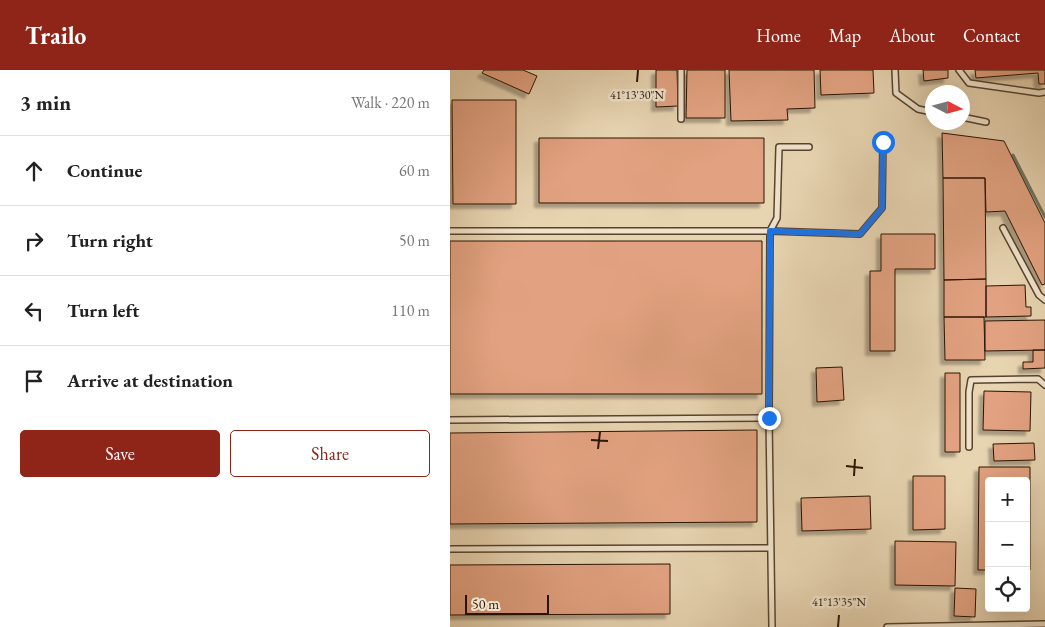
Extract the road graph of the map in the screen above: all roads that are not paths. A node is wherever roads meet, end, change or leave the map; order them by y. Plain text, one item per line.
1 (681, 70) edge
2 (895, 70) edge
3 (958, 70) edge
4 (1045, 92) edge
5 (925, 110) edge
6 (682, 119) dead end
7 (970, 119) edge
8 (986, 122) dead end
9 (883, 142) dead end
10 (809, 147) dead end
11 (1003, 228) dead end
12 (450, 231) edge
13 (770, 231) junction
14 (1045, 300) edge
15 (1045, 385) edge
16 (769, 418) junction
17 (450, 420) edge
18 (969, 447) dead end
19 (771, 548) junction
20 (450, 549) edge
21 (1045, 624) edge
22 (772, 627) edge
23 (887, 627) edge

1 - 6 lane
2 - 5 lane
3 - 4 lane
7 - 8 lane
9 - 13 lane
10 - 13 lane
11 - 14 lane
12 - 13 lane
13 - 16 lane
15 - 18 lane
16 - 17 lane
16 - 19 lane
19 - 20 lane
19 - 22 lane
21 - 23 lane

